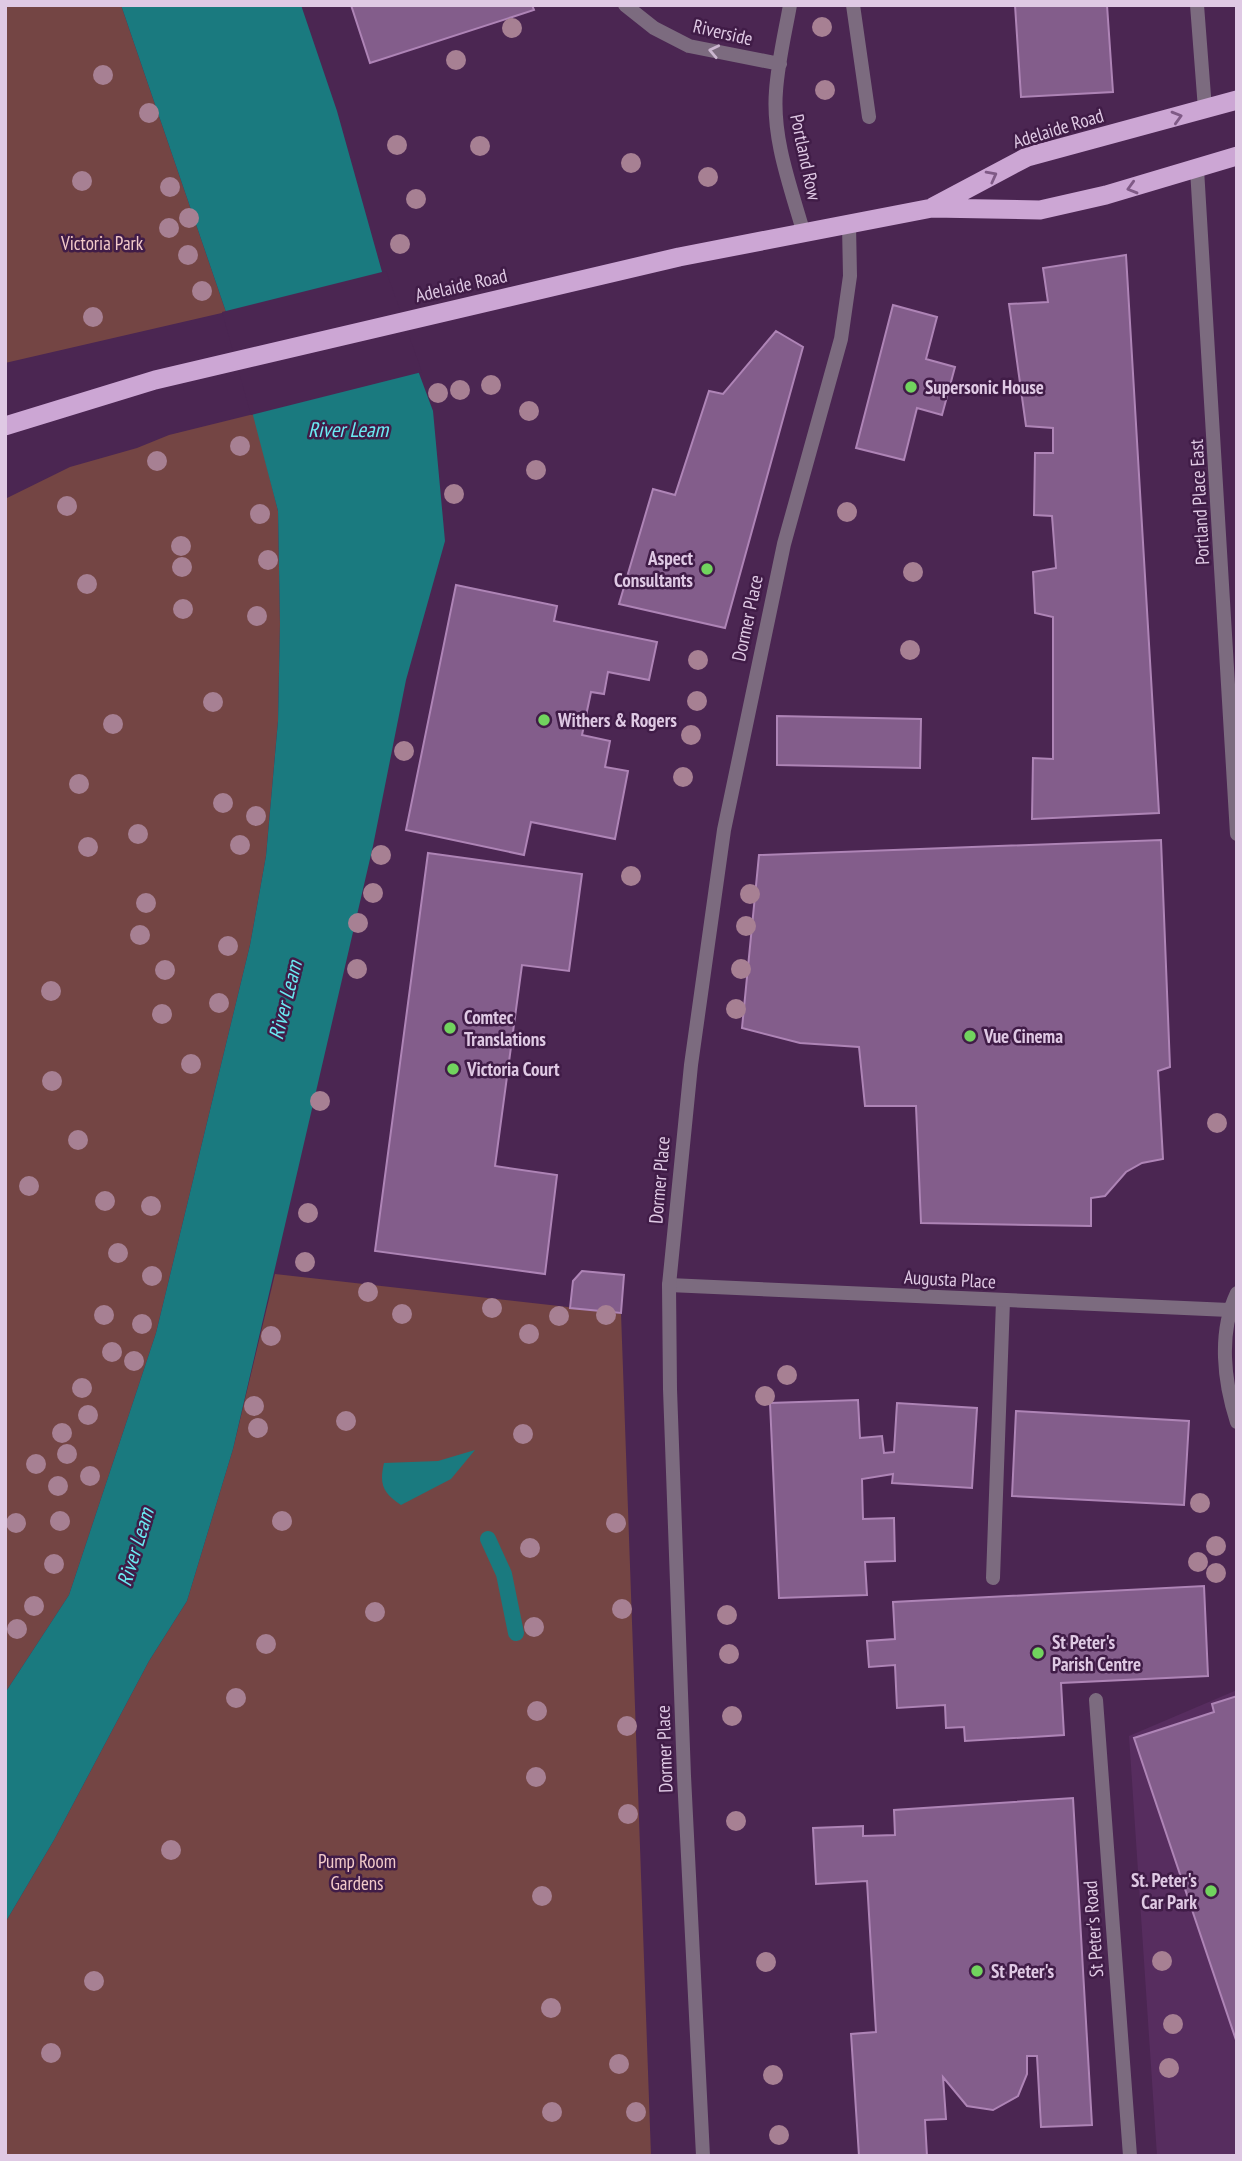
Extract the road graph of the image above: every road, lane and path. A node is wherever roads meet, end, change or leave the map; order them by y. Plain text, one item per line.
1 (625, 5) edge
2 (790, 5) edge
3 (853, 5) edge
4 (1197, 5) edge
5 (780, 64) junction
6 (1237, 100) edge
7 (1205, 109) junction
8 (869, 117) dead end
9 (1237, 156) edge
10 (1197, 169) junction
11 (932, 208) junction
12 (849, 225) junction
13 (804, 234) junction
14 (5, 426) edge
15 (1235, 758) edge
16 (1237, 834) edge
17 (669, 1284) junction
18 (1237, 1293) edge
19 (1003, 1301) junction
20 (1233, 1314) edge
21 (1237, 1422) edge
22 (993, 1578) dead end
23 (1096, 1700) dead end
24 (703, 2156) edge
25 (1130, 2156) edge

5 -> 1 street, Riverside
2 - 5 street, Portland Row
3 - 8 street
4 - 7 street
5 - 13 street, Portland Row
6 - 7 highway, Adelaide Road
11 -> 7 highway, Adelaide Road
9 - 10 highway, Adelaide Road
10 -> 11 highway, Adelaide Road
10 - 15 street, Portland Place East
11 - 12 highway, Adelaide Road
12 - 13 highway, Adelaide Road
12 - 17 street, Dormer Place
13 - 14 highway, Adelaide Road
15 - 16 street, Portland Place East
17 - 19 street, Augusta Place
17 - 24 street, Dormer Place
18 - 20 street
19 - 20 street, Augusta Place
19 - 22 street
20 - 21 street
23 - 25 street, St Peter's Road

